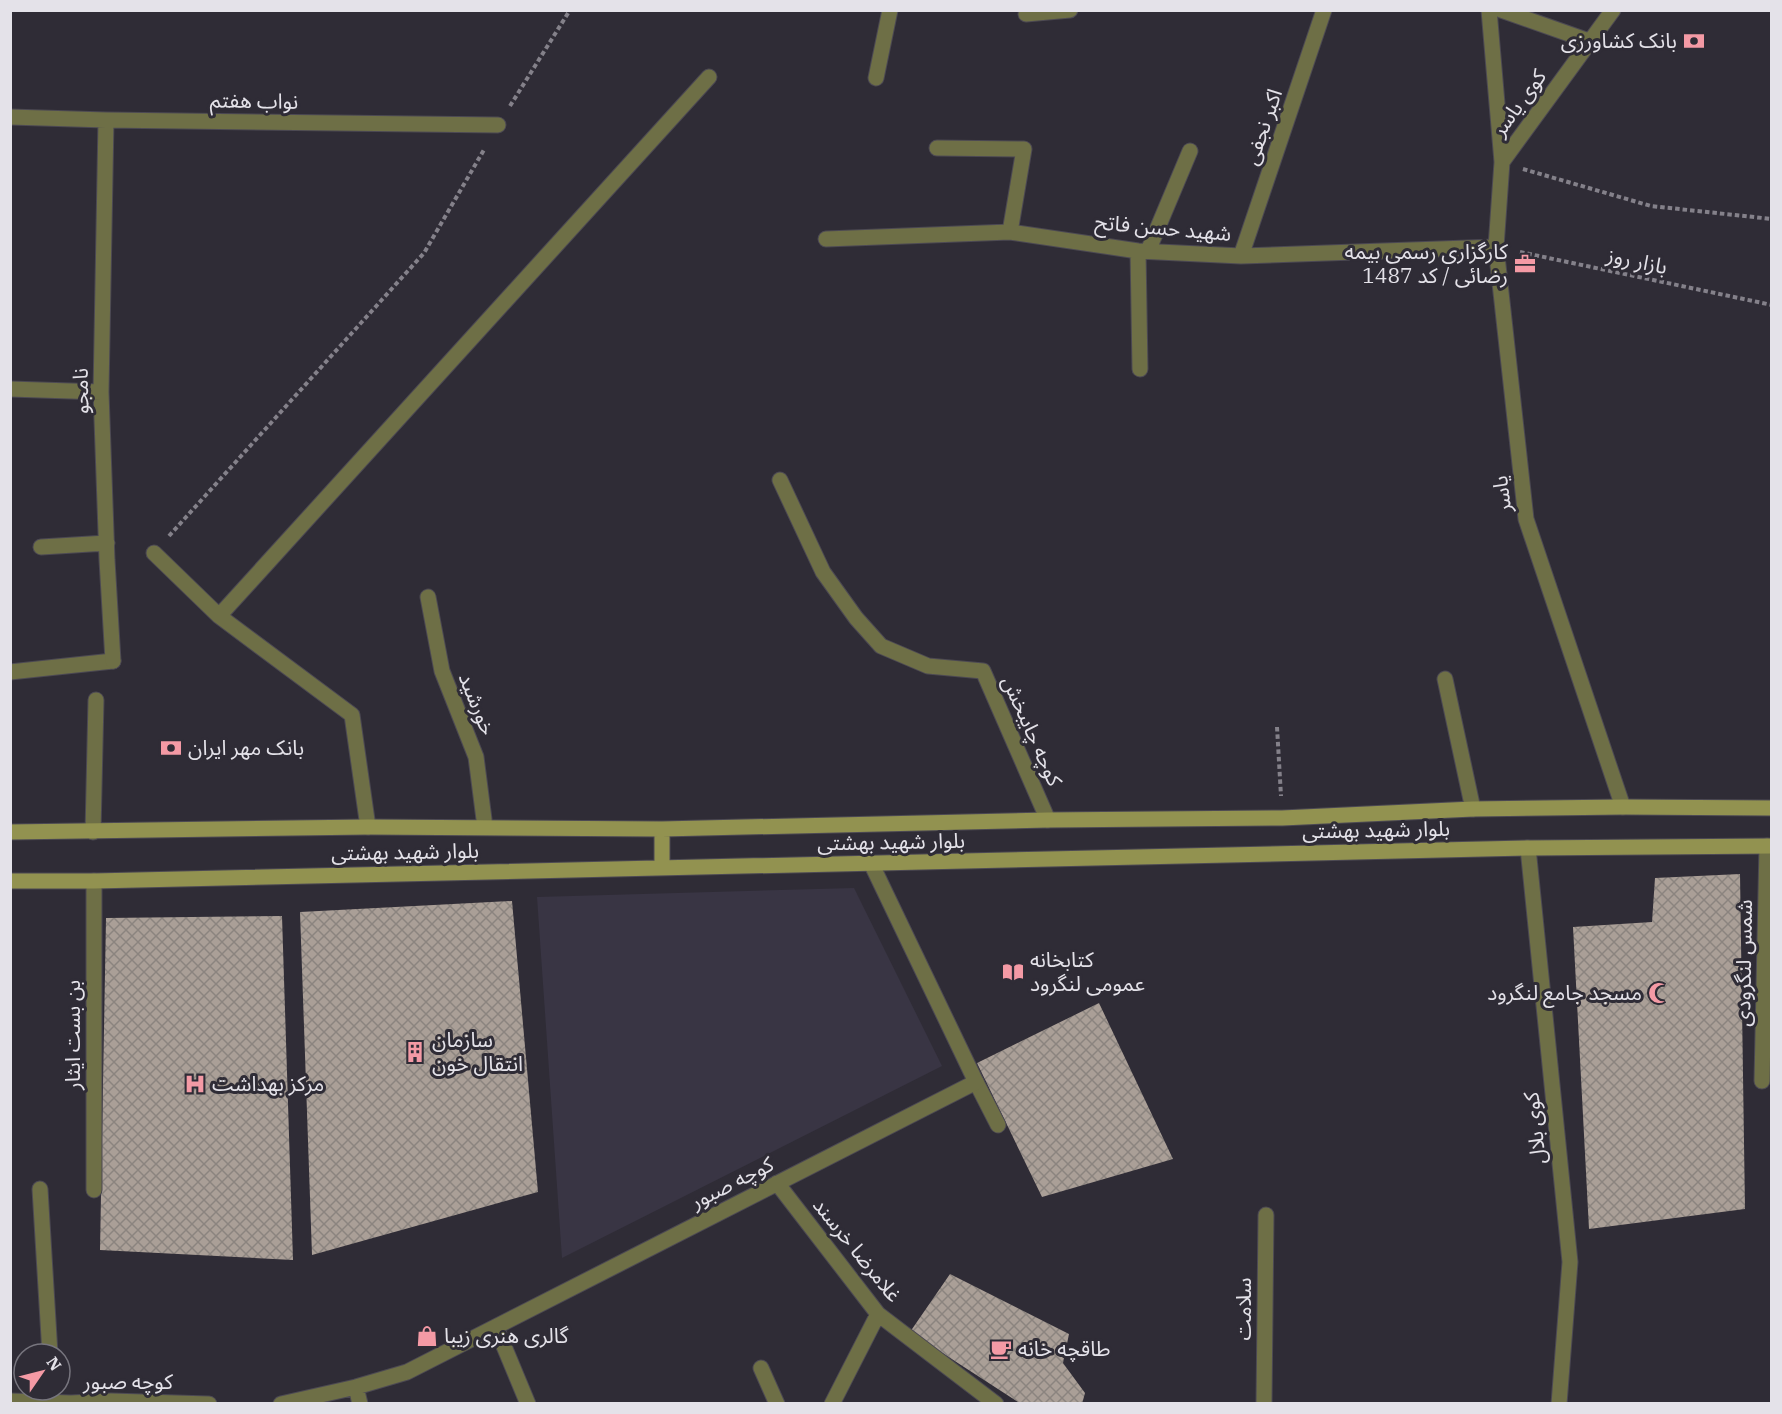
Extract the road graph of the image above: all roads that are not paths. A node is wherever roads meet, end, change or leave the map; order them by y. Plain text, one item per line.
1 (890, 10) edge
2 (1070, 10) edge
3 (1324, 10) edge
4 (1489, 10) edge
5 (1501, 10) edge
6 (1613, 10) edge
7 (1026, 14) dead end
8 (1589, 41) junction
9 (709, 77) dead end
10 (876, 78) dead end
11 (10, 117) edge
12 (106, 120) junction
13 (498, 125) road end
14 (937, 148) dead end
15 (1190, 151) dead end
16 (1502, 162) junction
17 (1010, 232) junction
18 (826, 239) dead end
19 (1496, 247) junction
20 (1143, 251) junction
21 (1241, 256) junction
22 (1140, 369) dead end
23 (10, 389) edge
24 (101, 392) junction
25 (780, 480) dead end
26 (107, 543) junction
27 (41, 547) dead end
28 (154, 553) road end
29 (428, 597) dead end
30 (219, 616) junction
31 (10, 672) edge
32 (1445, 679) dead end
33 (96, 700) dead end
34 (1623, 807) junction
35 (1772, 808) edge
36 (1473, 809) junction
37 (1048, 820) junction
38 (368, 827) junction
39 (485, 827) junction
40 (662, 829) junction
41 (10, 832) edge
42 (93, 832) junction
43 (1769, 846) edge
44 (1528, 848) junction
45 (871, 864) junction
46 (662, 868) junction
47 (94, 880) junction
48 (10, 881) edge
49 (1762, 1081) dead end
50 (976, 1082) junction
51 (998, 1125) dead end
52 (777, 1183) junction
53 (40, 1189) dead end
54 (94, 1190) dead end
55 (1266, 1215) dead end
56 (878, 1314) junction
57 (496, 1327) junction
58 (49, 1342) edge
59 (761, 1368) dead end
60 (356, 1387) junction
61 (71, 1403) edge
62 (209, 1404) edge
63 (281, 1404) edge
64 (360, 1404) edge
65 (528, 1404) edge
66 (777, 1404) edge
67 (832, 1404) edge
68 (996, 1404) edge
69 (1264, 1404) edge
70 (1559, 1404) edge

1 - 10 street
2 - 7 street
3 - 21 street, اکبر نجفی
4 - 16 street, یاسر
5 - 8 street
6 - 8 street, کوی یاسر
8 - 16 street, کوی یاسر
9 - 30 street
11 - 12 street, نواب هفتم
12 - 13 street, نواب هفتم
12 - 24 street, نامجو
14 - 17 street
15 - 20 street
16 - 19 street, یاسر
17 - 18 street, شهید حسن فاتح
17 - 20 street, شهید حسن فاتح
19 - 21 street, شهید حسن فاتح
19 - 34 street, یاسر
20 - 21 street, شهید حسن فاتح
20 - 22 street
23 - 24 street
24 - 26 street, نامجو
25 - 37 street, کوچه چایبخش
26 - 27 street
26 - 31 street, نامجو
28 - 30 street
29 - 39 street, خورشید
30 - 38 street
32 - 36 street
33 - 42 street
34 - 35 main road, بلوار شهید بهشتی
34 - 36 main road, بلوار شهید بهشتی
36 - 37 main road, بلوار شهید بهشتی
37 - 40 main road, بلوار شهید بهشتی
38 - 39 main road, بلوار شهید بهشتی
38 - 42 main road, بلوار شهید بهشتی
39 - 40 main road, بلوار شهید بهشتی
40 - 46 main road
41 - 42 main road, بلوار شهید بهشتی
43 - 44 main road, بلوار شهید بهشتی
43 - 49 street, شمس لنگرودی
44 - 45 main road, بلوار شهید بهشتی
44 - 70 street, کوی بلال
45 - 46 main road, بلوار شهید بهشتی
45 - 50 street
46 - 47 main road, بلوار شهید بهشتی
47 - 48 main road, بلوار شهید بهشتی
47 - 54 street, بن بست ایثار
50 - 51 street
50 - 52 street, کوچه صبور
52 - 56 street, غلامرضا خرسند
52 - 57 street, کوچه صبور
53 - 58 street
55 - 69 street, سلامت
56 - 67 street
56 - 68 street, غلامرضا خرسند
57 - 60 street, کوچه صبور
57 - 65 street
59 - 66 street
60 - 63 street, کوچه صبور
60 - 64 street
61 - 62 street, کوچه صبور

